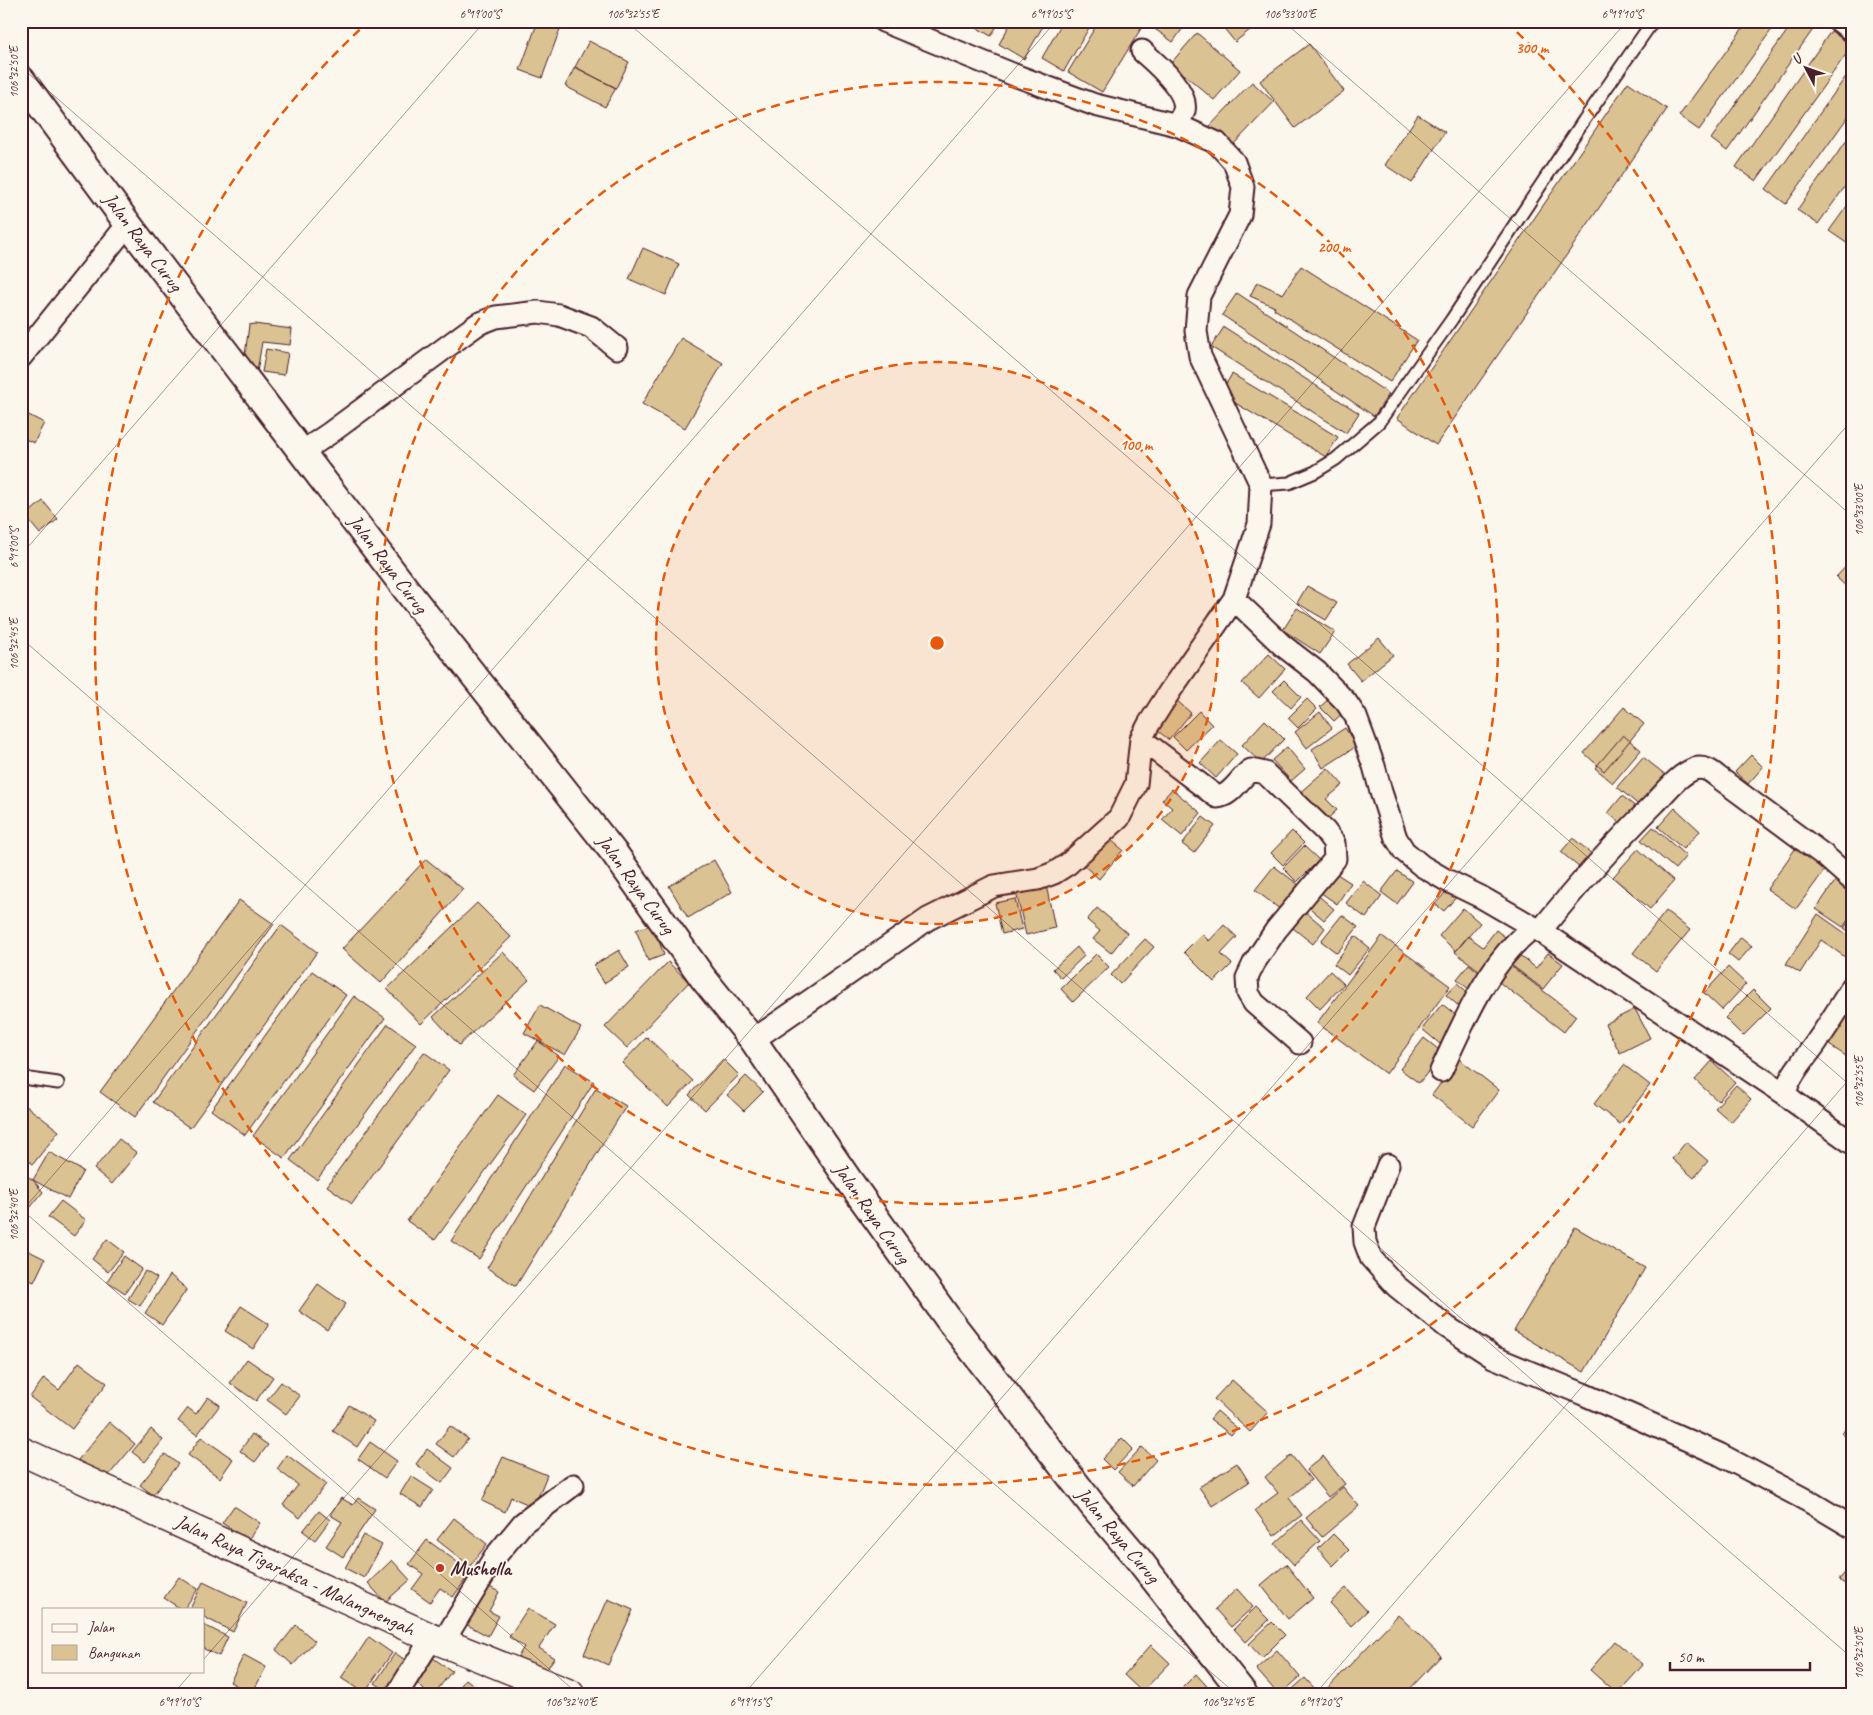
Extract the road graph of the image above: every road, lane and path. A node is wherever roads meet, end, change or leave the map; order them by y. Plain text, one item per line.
1 (883, 21) edge
2 (1653, 21) edge
3 (1831, 21) edge
4 (1852, 37) edge
5 (1142, 50) dead end
6 (21, 79) edge
7 (1177, 126) junction
8 (128, 224) junction
9 (617, 348) dead end
10 (21, 357) edge
11 (302, 452) junction
12 (1261, 485) junction
13 (1234, 599) junction
14 (1142, 738) junction
15 (1852, 880) edge
16 (1536, 930) junction
17 (1852, 987) edge
18 (753, 1040) junction
19 (1300, 1043) dead end
20 (1441, 1071) dead end
21 (21, 1074) edge
22 (58, 1083) dead end
23 (1785, 1094) junction
24 (1852, 1143) edge
25 (1388, 1165) dead end
26 (21, 1451) edge
27 (573, 1485) dead end
28 (1852, 1527) edge
29 (437, 1640) junction
30 (564, 1693) edge
31 (397, 1694) edge
32 (1244, 1694) edge

1 - 7 street
2 - 12 lane
3 - 4 lane
5 - 7 street
6 - 8 street, Jalan Raya Curug
7 - 12 street
8 - 10 street
8 - 11 street, Jalan Raya Curug
9 - 11 street
11 - 18 street, Jalan Raya Curug
12 - 13 street
13 - 14 street
13 - 16 street
14 - 18 street
14 - 19 street
15 - 16 street
16 - 20 street
16 - 23 street
17 - 23 street
18 - 32 street, Jalan Raya Curug
21 - 22 lane
23 - 24 street
25 - 28 street
26 - 29 main road, Jalan Raya Tigaraksa - Malangnengah
27 - 29 street
29 - 30 main road, Jalan Raya Tigaraksa - Malangnengah
29 - 31 street

